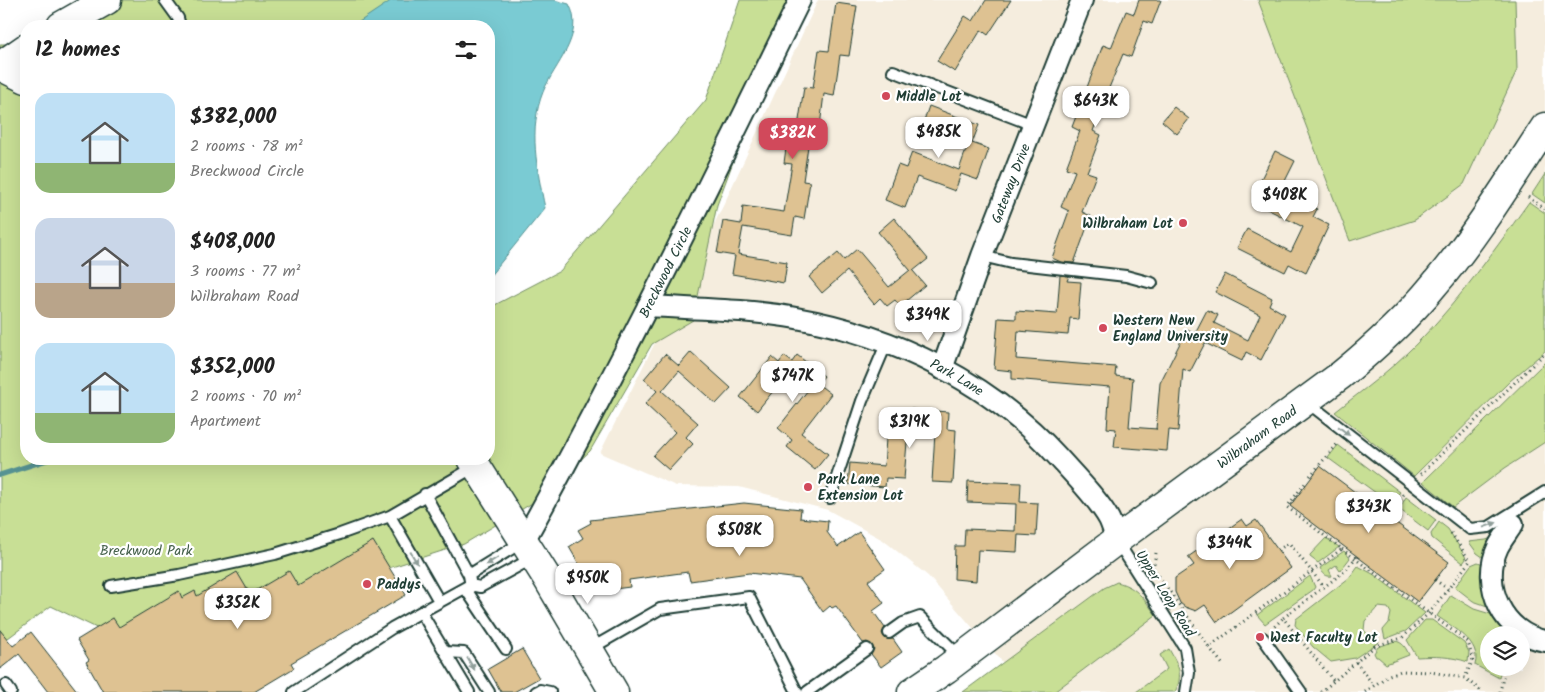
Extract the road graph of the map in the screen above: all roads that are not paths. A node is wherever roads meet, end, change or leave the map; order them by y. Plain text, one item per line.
1 (107, 0) edge
2 (165, 0) edge
3 (800, 0) edge
4 (1082, 0) edge
5 (72, 20) edge
6 (178, 20) edge
7 (20, 52) edge
8 (0, 66) edge
9 (894, 71) dead end
10 (20, 76) edge
11 (1033, 125) junction
12 (1545, 127) edge
13 (982, 256) junction
14 (1152, 283) dead end
15 (648, 306) junction
16 (887, 342) junction
17 (942, 369) junction
18 (1305, 401) junction
19 (470, 465) edge
20 (476, 465) edge
21 (1545, 492) edge
22 (426, 494) junction
23 (830, 498) dead end
24 (390, 516) junction
25 (1514, 524) dead end
26 (1117, 540) junction
27 (529, 549) junction
28 (468, 583) junction
29 (111, 586) dead end
30 (440, 601) junction
31 (421, 612) junction
32 (889, 633) dead end
33 (1263, 638) dead end
34 (1545, 641) edge
35 (506, 649) dead end
36 (590, 649) junction
37 (867, 649) dead end
38 (445, 652) junction
39 (961, 658) junction
40 (294, 692) edge
41 (469, 692) edge
42 (489, 692) edge
43 (536, 692) edge
44 (550, 692) edge
45 (614, 692) edge
46 (797, 692) edge
47 (807, 692) edge
48 (912, 692) edge
49 (1186, 692) edge
50 (1301, 692) edge

1 - 5 main road
2 - 6 lane
3 - 15 street, Breckwood Circle
4 - 11 street, Gateway Drive
7 - 8 main road
8 - 10 main road
9 - 11 lane
11 - 13 street, Gateway Drive
12 - 18 main road, Wilbraham Road
13 - 14 lane
13 - 17 street, Gateway Drive
15 - 16 street, Park Lane
15 - 27 street, Breckwood Circle
16 - 17 street, Park Lane
16 - 23 lane
17 - 26 street, Park Lane
18 -> 21 lane
18 - 26 main road, Wilbraham Road
19 - 22 lane
20 - 27 main road
22 - 24 lane
22 - 28 lane
24 - 29 lane
24 -> 30 lane
25 - 34 street
26 - 39 main road, Wilbraham Road
26 - 49 lane, Upper Loop Road
27 -> 28 lane
27 - 28 lane
27 - 36 main road
28 - 30 lane
28 - 35 lane
30 - 31 lane
31 - 38 lane
31 - 40 lane
32 - 39 lane
33 - 50 lane
36 - 45 main road
36 - 46 lane
37 - 47 lane
38 - 41 lane
38 -> 42 lane
39 - 48 main road, Wilbraham Road
43 - 44 lane

